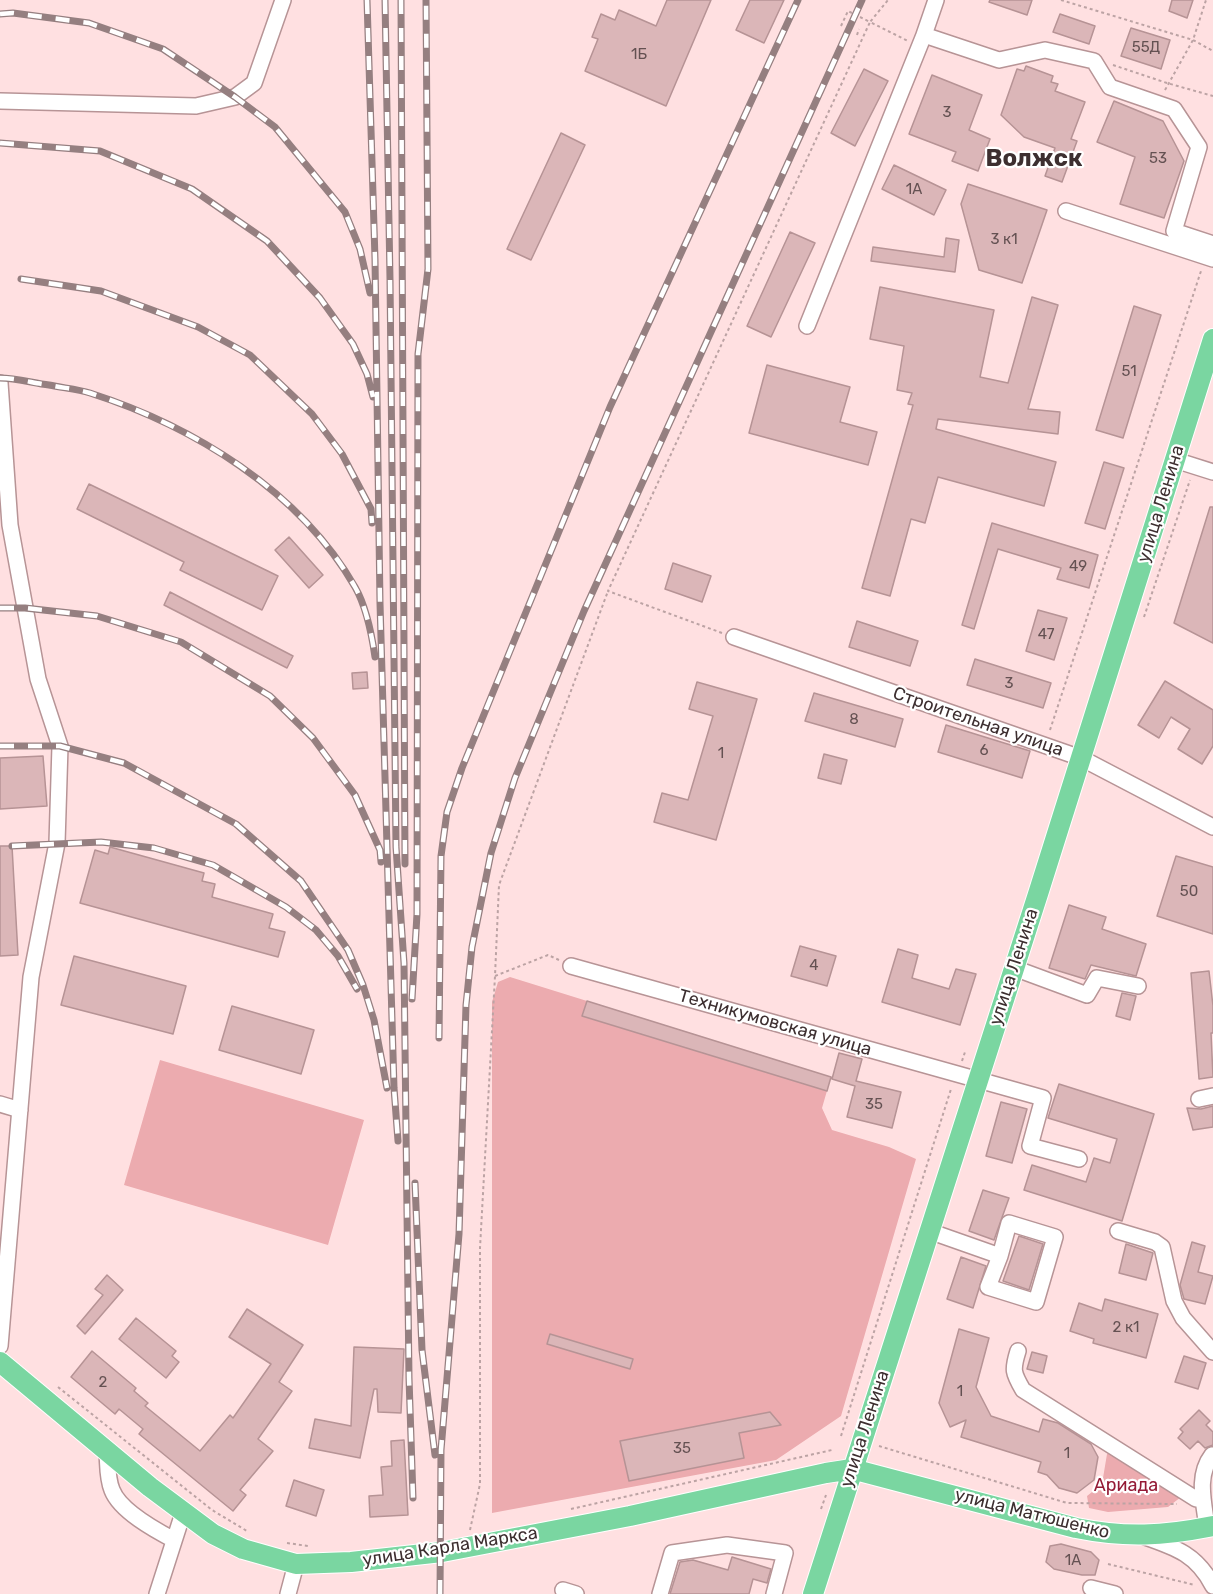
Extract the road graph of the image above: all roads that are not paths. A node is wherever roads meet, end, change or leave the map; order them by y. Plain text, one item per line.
1 (283, 0) edge
2 (936, 0) edge
3 (921, 41) junction
4 (0, 100) edge
5 (1066, 211) dead end
6 (1211, 253) edge
7 (807, 326) dead end
8 (1213, 339) edge
9 (0, 383) edge
10 (1175, 460) junction
11 (1213, 472) edge
12 (5, 526) edge
13 (734, 637) road end
14 (1081, 758) junction
15 (1213, 827) edge
16 (573, 967) road end
17 (1014, 968) junction
18 (1138, 986) dead end
19 (978, 1079) junction
20 (0, 1104) edge
21 (20, 1110) junction
22 (1079, 1159) dead end
23 (929, 1231) junction
24 (1118, 1231) dead end
25 (1000, 1256) junction
26 (0, 1346) edge
27 (1018, 1351) dead end
28 (1213, 1352) edge
29 (0, 1362) edge
30 (107, 1452) junction
31 (1212, 1455) edge
32 (852, 1469) junction
33 (1199, 1499) junction
34 (183, 1513) junction
35 (1210, 1527) edge
36 (1142, 1536) junction
37 (174, 1540) junction
38 (296, 1564) junction
39 (1208, 1586) edge
40 (1091, 1588) dead end
41 (157, 1594) edge
42 (288, 1594) edge
43 (660, 1594) edge
44 (774, 1594) edge
45 (813, 1594) edge
46 (1115, 1594) edge

1 - 4 street
2 - 3 street
3 - 6 street
3 - 7 street
5 - 6 street
8 - 10 main road, улица Ленина
9 - 12 street
10 - 11 street
10 - 14 main road, улица Ленина
12 - 21 street
13 - 14 street, Строительная улица
14 - 15 street, Строительная улица
14 - 17 main road, улица Ленина
16 - 19 street, Техникумовская улица
17 - 18 street
17 - 19 main road, улица Ленина
19 - 22 street, Техникумовская улица
19 - 23 main road, улица Ленина
20 - 21 street
21 - 26 street
23 - 25 street
23 - 32 main road, улица Ленина
24 - 28 street
25 - 25 street
27 - 33 street
29 - 30 main road, улица Карла Маркса
30 - 34 main road, улица Карла Маркса
30 - 37 street
31 - 33 street
32 - 36 main road, улица Матюшенко
32 - 38 main road, улица Карла Маркса
32 - 45 main road, улица Ленина
33 - 35 street
34 - 37 street
34 - 38 main road, улица Карла Маркса
35 - 36 main road, улица Матюшенко
36 - 39 street
37 - 41 street
38 - 42 street
40 - 46 street
43 - 44 street

